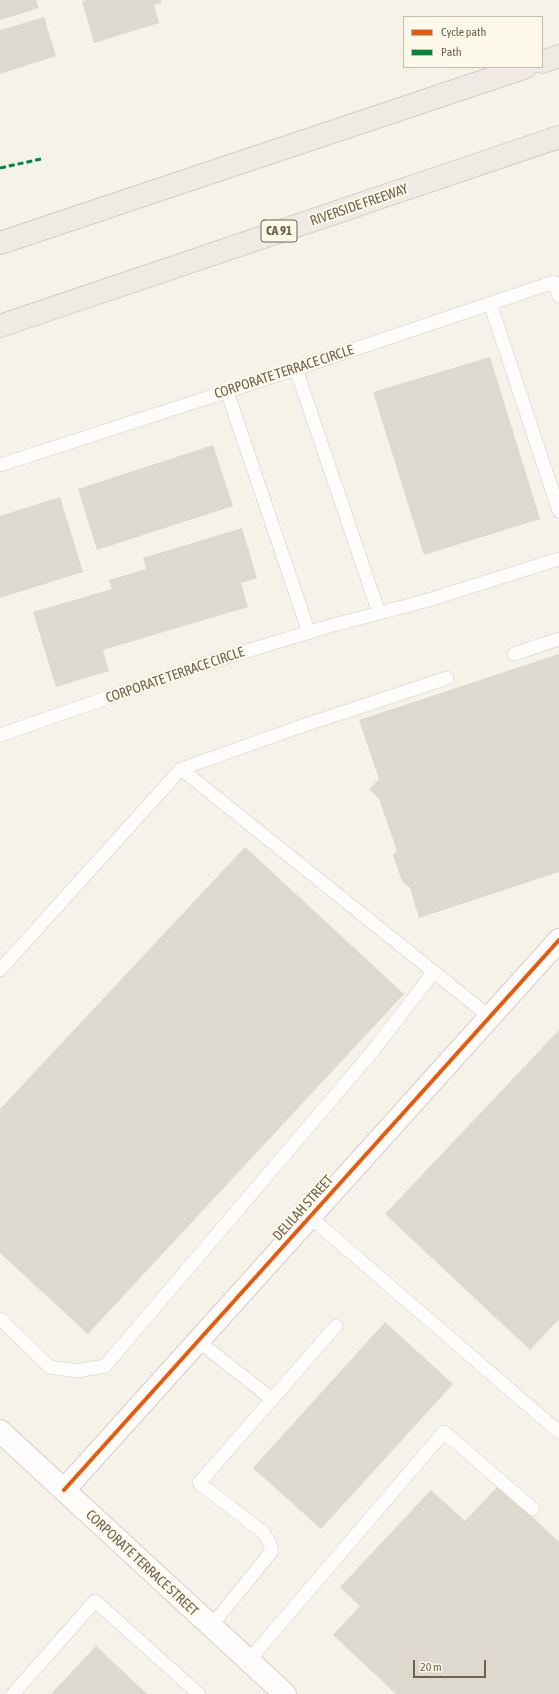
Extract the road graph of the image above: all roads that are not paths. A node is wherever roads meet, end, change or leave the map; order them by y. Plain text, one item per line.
1 (559, 56) edge
2 (543, 62) edge
3 (523, 68) edge
4 (559, 137) edge
5 (0, 242) edge
6 (559, 296) edge
7 (490, 304) junction
8 (0, 326) edge
9 (296, 369) junction
10 (227, 391) junction
11 (0, 465) edge
12 (559, 511) edge
13 (559, 559) edge
14 (379, 613) junction
15 (309, 633) junction
16 (559, 639) edge
17 (514, 654) dead end
18 (447, 678) dead end
19 (0, 735) edge
20 (181, 769) junction
21 (559, 940) edge
22 (0, 970) edge
23 (433, 973) junction
24 (490, 1017) junction
25 (310, 1217) junction
26 (0, 1319) edge
27 (336, 1326) dead end
28 (198, 1341) junction
29 (272, 1399) junction
30 (0, 1431) edge
31 (559, 1432) edge
32 (64, 1490) junction
33 (533, 1509) dead end
34 (211, 1626) junction
35 (249, 1660) junction
36 (13, 1694) edge
37 (199, 1694) edge
38 (285, 1694) edge

1 - 2 highway
3 - 5 highway
4 - 8 highway, RIVERSIDE FREEWAY / CA 91
6 - 7 lane, CORPORATE TERRACE CIRCLE
7 - 9 lane, CORPORATE TERRACE CIRCLE
7 - 12 lane
9 - 10 lane, CORPORATE TERRACE CIRCLE
9 - 14 lane
10 - 11 lane, CORPORATE TERRACE CIRCLE
10 - 15 lane
13 - 14 lane, CORPORATE TERRACE CIRCLE
14 - 15 lane, CORPORATE TERRACE CIRCLE
15 - 19 lane, CORPORATE TERRACE CIRCLE
16 - 17 lane
18 - 20 lane
20 - 22 lane
20 - 23 lane
21 - 24 street, DELILAH STREET
23 - 24 lane
23 - 26 lane
24 - 25 street, DELILAH STREET
25 - 28 street, DELILAH STREET
25 - 31 lane
27 - 29 lane
28 - 29 lane
28 - 32 street, DELILAH STREET
29 - 34 lane
30 - 32 street, CORPORATE TERRACE STREET
32 - 34 street, CORPORATE TERRACE STREET
33 - 35 lane
34 - 35 street, CORPORATE TERRACE STREET
35 - 38 street, CORPORATE TERRACE STREET
36 - 37 lane

